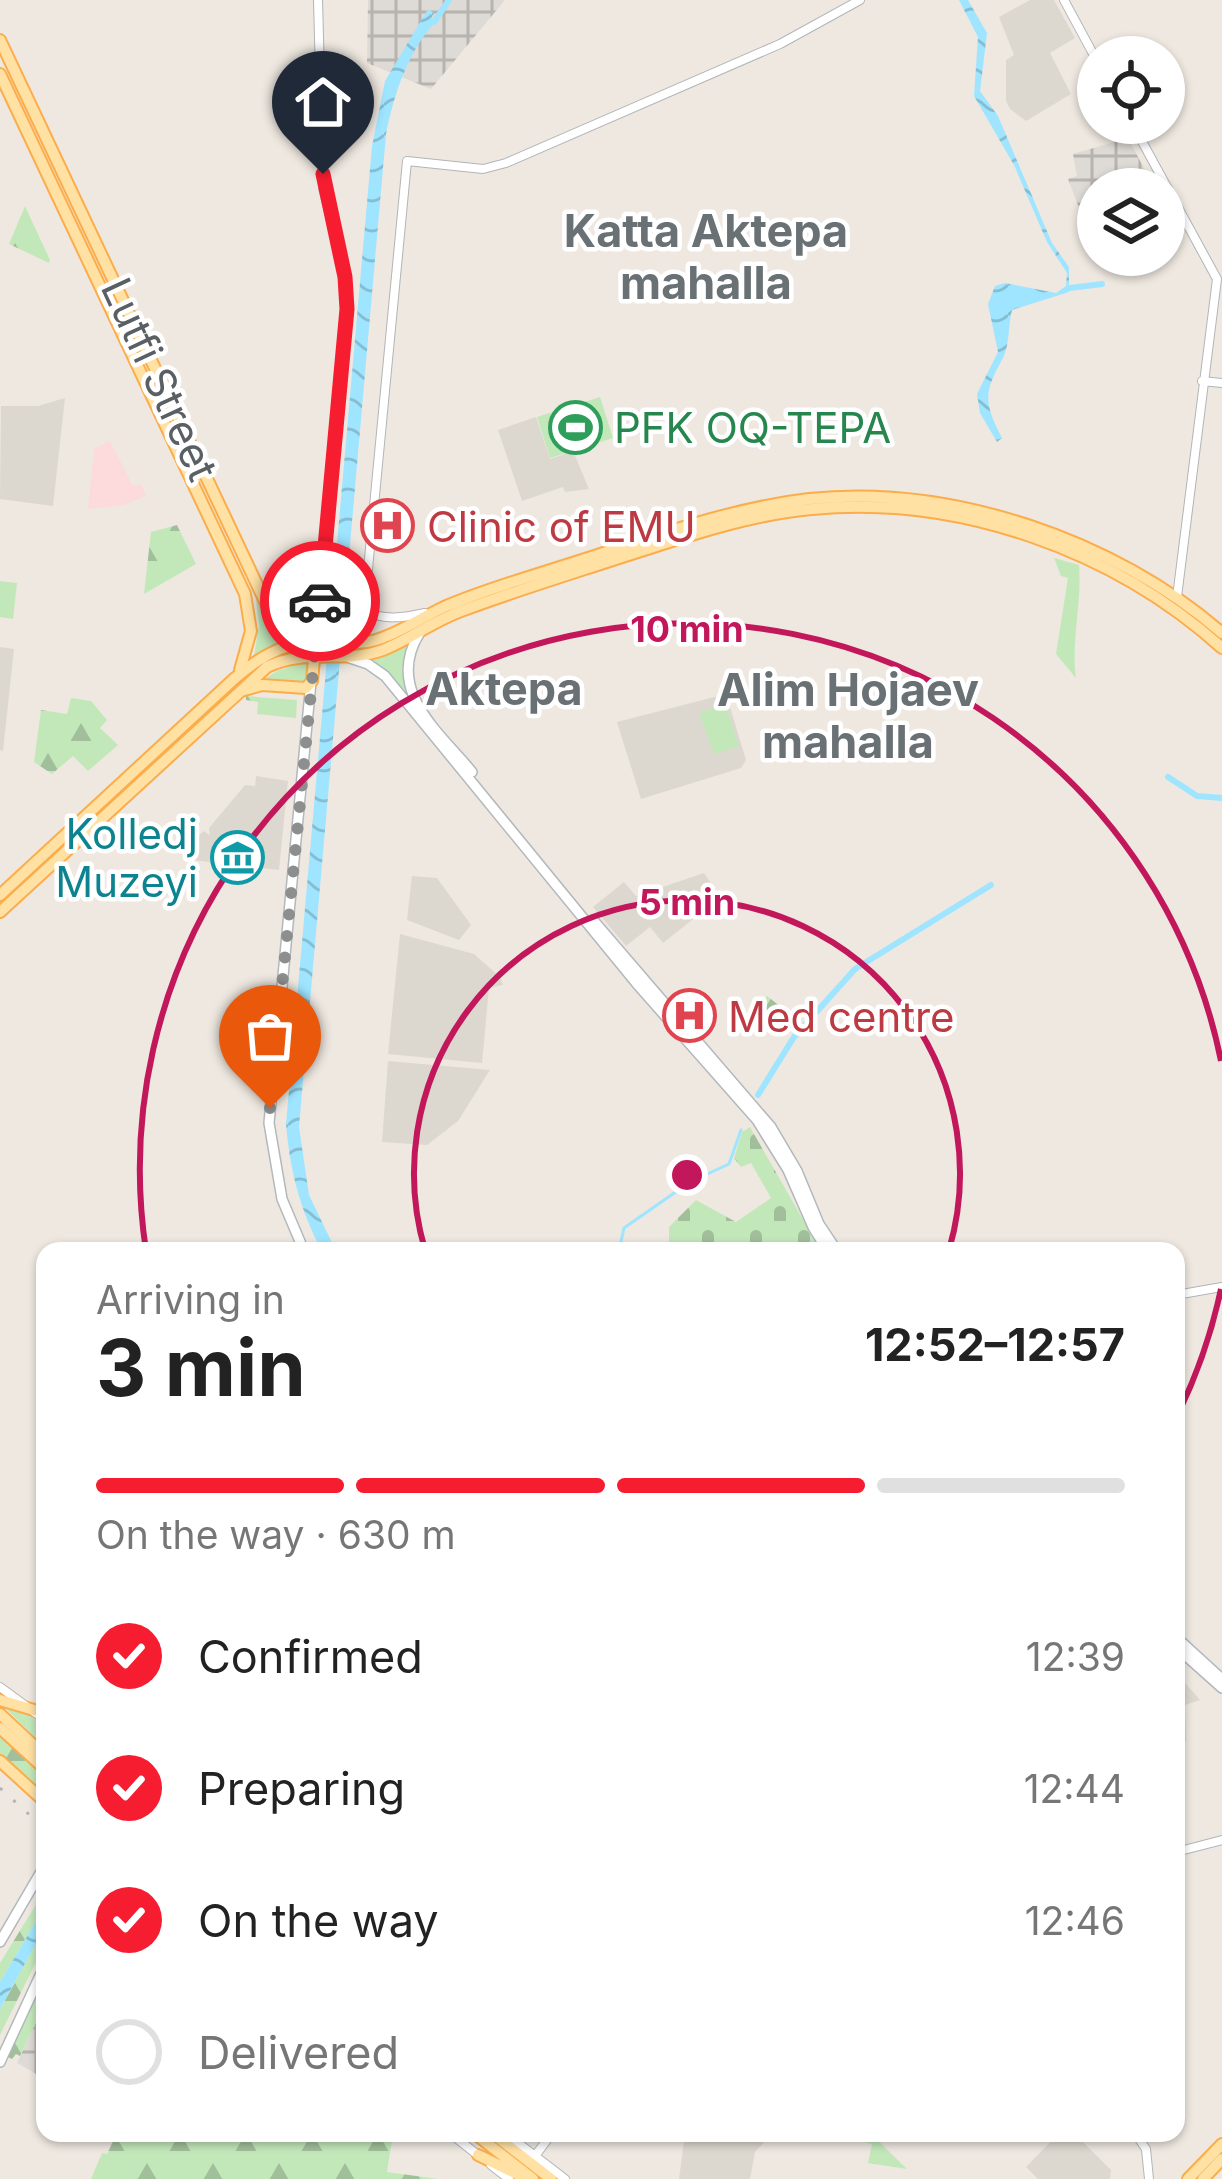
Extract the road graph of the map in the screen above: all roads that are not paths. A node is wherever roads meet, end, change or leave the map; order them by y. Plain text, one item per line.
1 (318, 0) edge
2 (860, 0) edge
3 (1064, 0) edge
4 (1083, 36) edge
5 (0, 40) edge
6 (0, 74) edge
7 (1143, 144) edge
8 (152, 363) junction
9 (140, 370) junction
10 (1202, 381) junction
11 (1222, 383) edge
12 (169, 399) junction
13 (156, 404) junction
14 (1083, 550) junction
15 (537, 580) junction
16 (1177, 597) junction
17 (320, 598) junction
18 (265, 602) junction
19 (443, 608) junction
20 (367, 614) junction
21 (422, 629) junction
22 (1222, 634) edge
23 (318, 648) junction
24 (1222, 648) edge
25 (344, 651) junction
26 (236, 678) junction
27 (312, 681) junction
28 (297, 689) junction
29 (233, 696) junction
30 (117, 795) junction
31 (32, 874) junction
32 (0, 895) edge
33 (0, 911) edge
34 (751, 1108) junction
35 (297, 1242) edge
36 (299, 1242) edge
37 (822, 1242) edge
38 (831, 1242) edge
39 (1222, 1287) edge
40 (1185, 1293) edge
41 (1185, 1646) edge
42 (1185, 1653) edge
43 (1222, 1683) edge
44 (0, 1687) edge
45 (0, 1700) edge
46 (34, 1710) joint
47 (0, 1714) edge
48 (4, 1734) edge
49 (36, 1748) edge
50 (36, 1761) edge
51 (0, 1764) edge
52 (36, 1796) edge
53 (1222, 1840) edge
54 (1185, 1850) edge
55 (36, 1880) edge
56 (36, 1892) edge
57 (0, 1942) edge
58 (0, 1952) edge
59 (36, 1973) edge
60 (36, 1984) edge
61 (0, 2048) edge
62 (0, 2062) edge
63 (461, 2142) edge
64 (485, 2142) edge
65 (504, 2142) edge
66 (517, 2142) edge
67 (545, 2142) edge
68 (1141, 2142) edge
69 (1222, 2144) edge
70 (478, 2155) junction
71 (535, 2156) junction
72 (1222, 2158) edge
73 (508, 2179) edge
74 (530, 2179) edge
75 (551, 2179) edge
76 (565, 2179) edge
77 (1149, 2179) edge
78 (1188, 2179) edge
79 (1203, 2179) edge

1 - 17 street
2 - 20 street
3 - 4 street
5 - 8 main road, Lutfi Street
6 - 9 main road, Lutfi Street
7 - 10 street
8 - 9 main road
8 - 12 main road, Lutfi Street
9 - 13 main road, Lutfi Street
10 - 11 street
10 - 16 street
12 - 13 main road
12 - 18 main road, Lutfi Street
13 - 26 main road, Lutfi Street
14 - 15 main road
14 - 16 main road
14 - 24 main road
15 - 19 main road
15 - 21 main road
16 - 22 main road
17 - 18 street
17 - 23 street
18 - 23 main road, Lutfi Street
19 - 20 street
19 - 25 main road
20 - 25 street
21 - 25 main road
21 - 34 main road
23 - 25 main road
23 - 26 main road
23 - 27 main road
23 - 29 main road
25 - 34 main road
26 - 30 main road
27 - 28 main road
27 - 36 main road
28 - 29 main road
28 - 35 main road
29 - 30 main road
30 - 31 main road
31 - 32 main road
31 - 33 main road
34 - 37 main road
34 - 38 main road
39 - 40 street
41 - 43 main road
42 - 43 main road
44 - 46 street
45 - 46 main road
47 - 49 main road
48 - 50 main road
51 - 52 main road
53 - 54 street
55 - 57 main road
56 - 58 main road
59 - 61 main road
60 - 62 main road
63 - 70 street
64 - 74 main road
65 - 75 main road
66 - 71 street
67 - 71 street
68 - 77 street
69 - 78 main road
70 - 73 street
70 - 74 main road
71 - 76 street
72 - 79 main road

